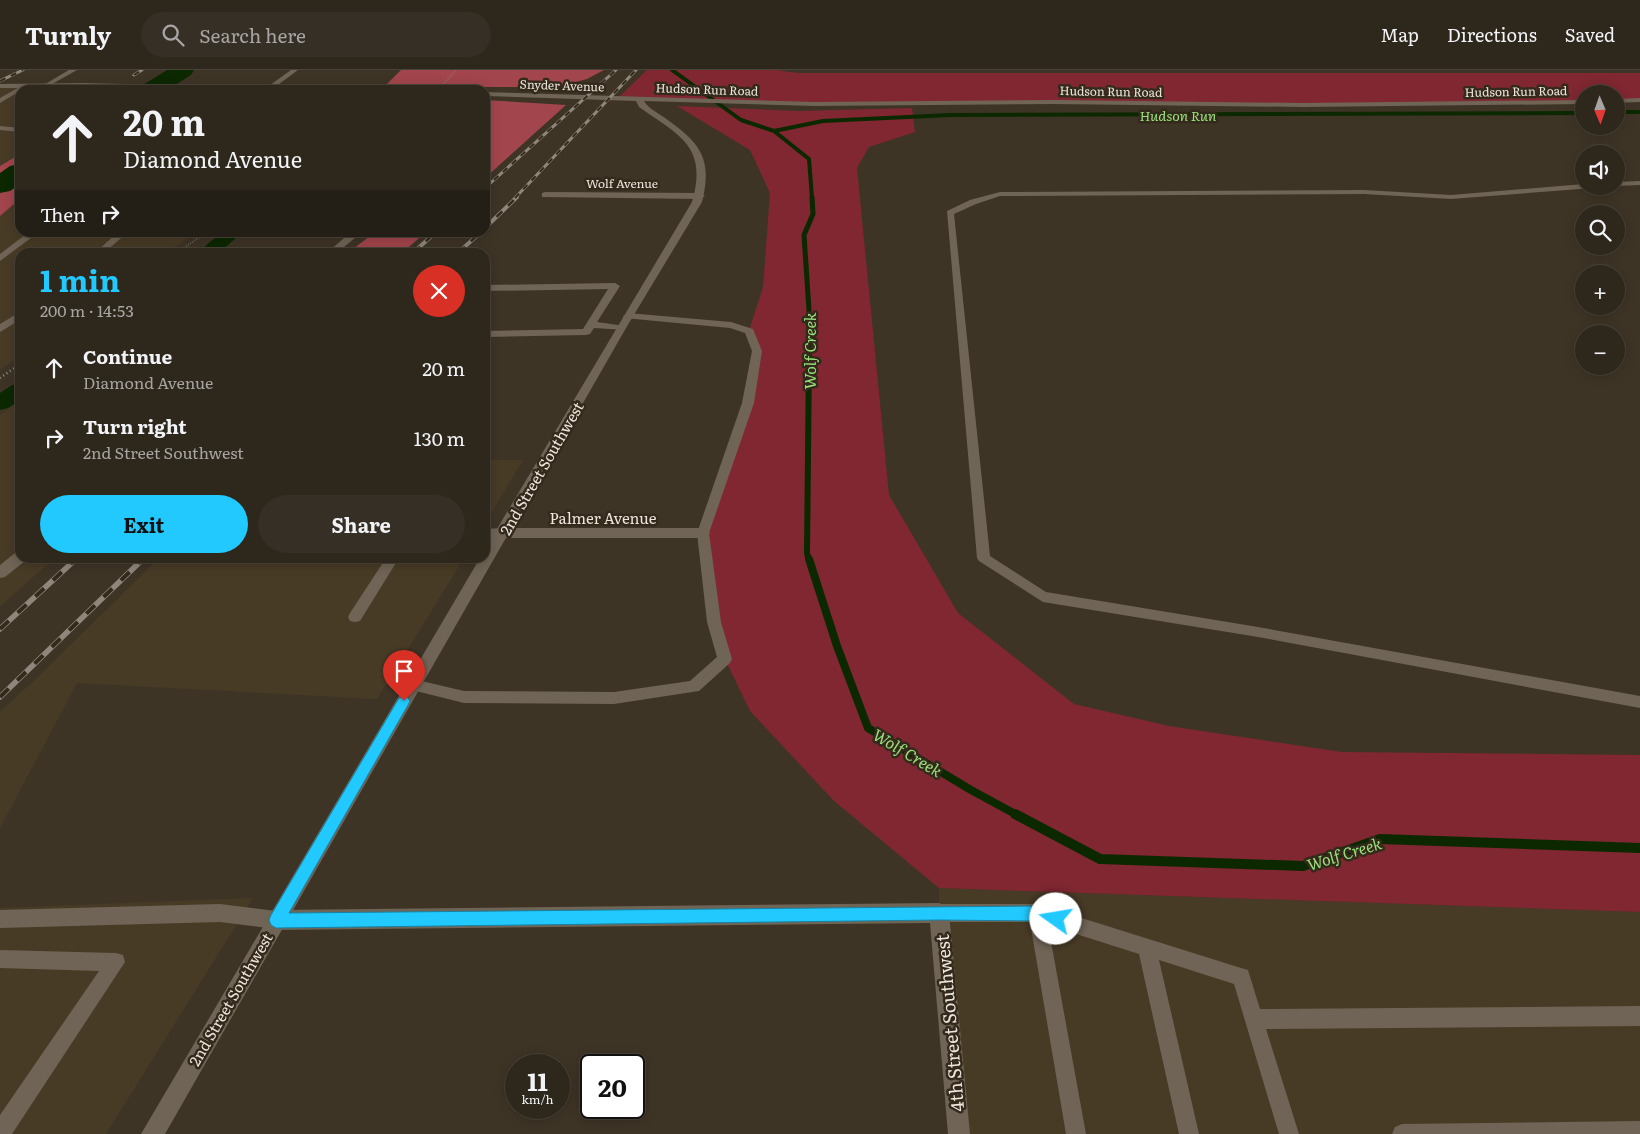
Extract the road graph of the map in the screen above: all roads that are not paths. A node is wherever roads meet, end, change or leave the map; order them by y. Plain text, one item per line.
1 (74, 70) edge
2 (295, 70) edge
3 (47, 85) edge
4 (274, 85) edge
5 (0, 86) edge
6 (15, 86) edge
7 (15, 92) edge
8 (490, 94) edge
9 (638, 98) junction
10 (1640, 100) edge
11 (0, 101) edge
12 (1625, 101) edge
13 (1575, 102) edge
14 (0, 128) edge
15 (15, 130) edge
16 (1640, 183) edge
17 (1625, 184) edge
18 (1575, 187) edge
19 (545, 195) dead end
20 (700, 196) junction
21 (28, 237) edge
22 (118, 237) edge
23 (352, 237) edge
24 (105, 248) edge
25 (338, 248) edge
26 (0, 258) edge
27 (490, 288) edge
28 (15, 318) edge
29 (624, 322) junction
30 (590, 324) junction
31 (0, 328) edge
32 (490, 334) edge
33 (703, 532) junction
34 (503, 533) junction
35 (490, 534) edge
36 (490, 555) edge
37 (15, 561) edge
38 (389, 563) edge
39 (485, 563) edge
40 (0, 573) edge
41 (355, 617) dead end
42 (413, 685) junction
43 (1640, 702) edge
44 (939, 913) junction
45 (1038, 913) junction
46 (0, 919) edge
47 (276, 920) junction
48 (1147, 948) junction
49 (0, 959) edge
50 (1640, 1016) edge
51 (1253, 1019) junction
52 (1640, 1131) edge
53 (0, 1133) edge
54 (152, 1134) edge
55 (959, 1134) edge
56 (1076, 1134) edge
57 (1189, 1134) edge
58 (1289, 1134) edge
59 (1402, 1134) edge

1 - 3 lane
2 - 4 lane
5 - 6 street
7 - 11 lane
8 - 9 street, Snyder Avenue
9 - 13 street, Hudson Run Road
9 - 20 street, 2nd Street Southwest
10 - 12 street
14 - 15 lane
16 - 17 lane
18 - 43 lane
19 - 20 street, Wolf Avenue
20 - 29 street, 2nd Street Southwest
21 - 26 lane
22 - 24 lane
23 - 25 street
27 - 30 lane
28 - 31 lane
29 - 30 lane
29 - 33 lane
29 - 34 street, 2nd Street Southwest
30 - 32 lane
33 - 34 street, Palmer Avenue
33 - 42 lane
34 - 35 lane
34 - 36 street, 2nd Street Southwest
37 - 40 street
38 - 41 lane
39 - 42 street, 2nd Street Southwest
42 - 47 street, 2nd Street Southwest
44 - 45 lane
44 - 47 street
44 - 55 street, 4th Street Southwest
45 - 48 lane
45 - 56 lane
46 - 47 lane
47 - 54 street, 2nd Street Southwest
48 - 51 lane
48 - 57 lane
49 - 53 lane
50 - 51 lane
51 - 58 lane
52 - 59 lane

